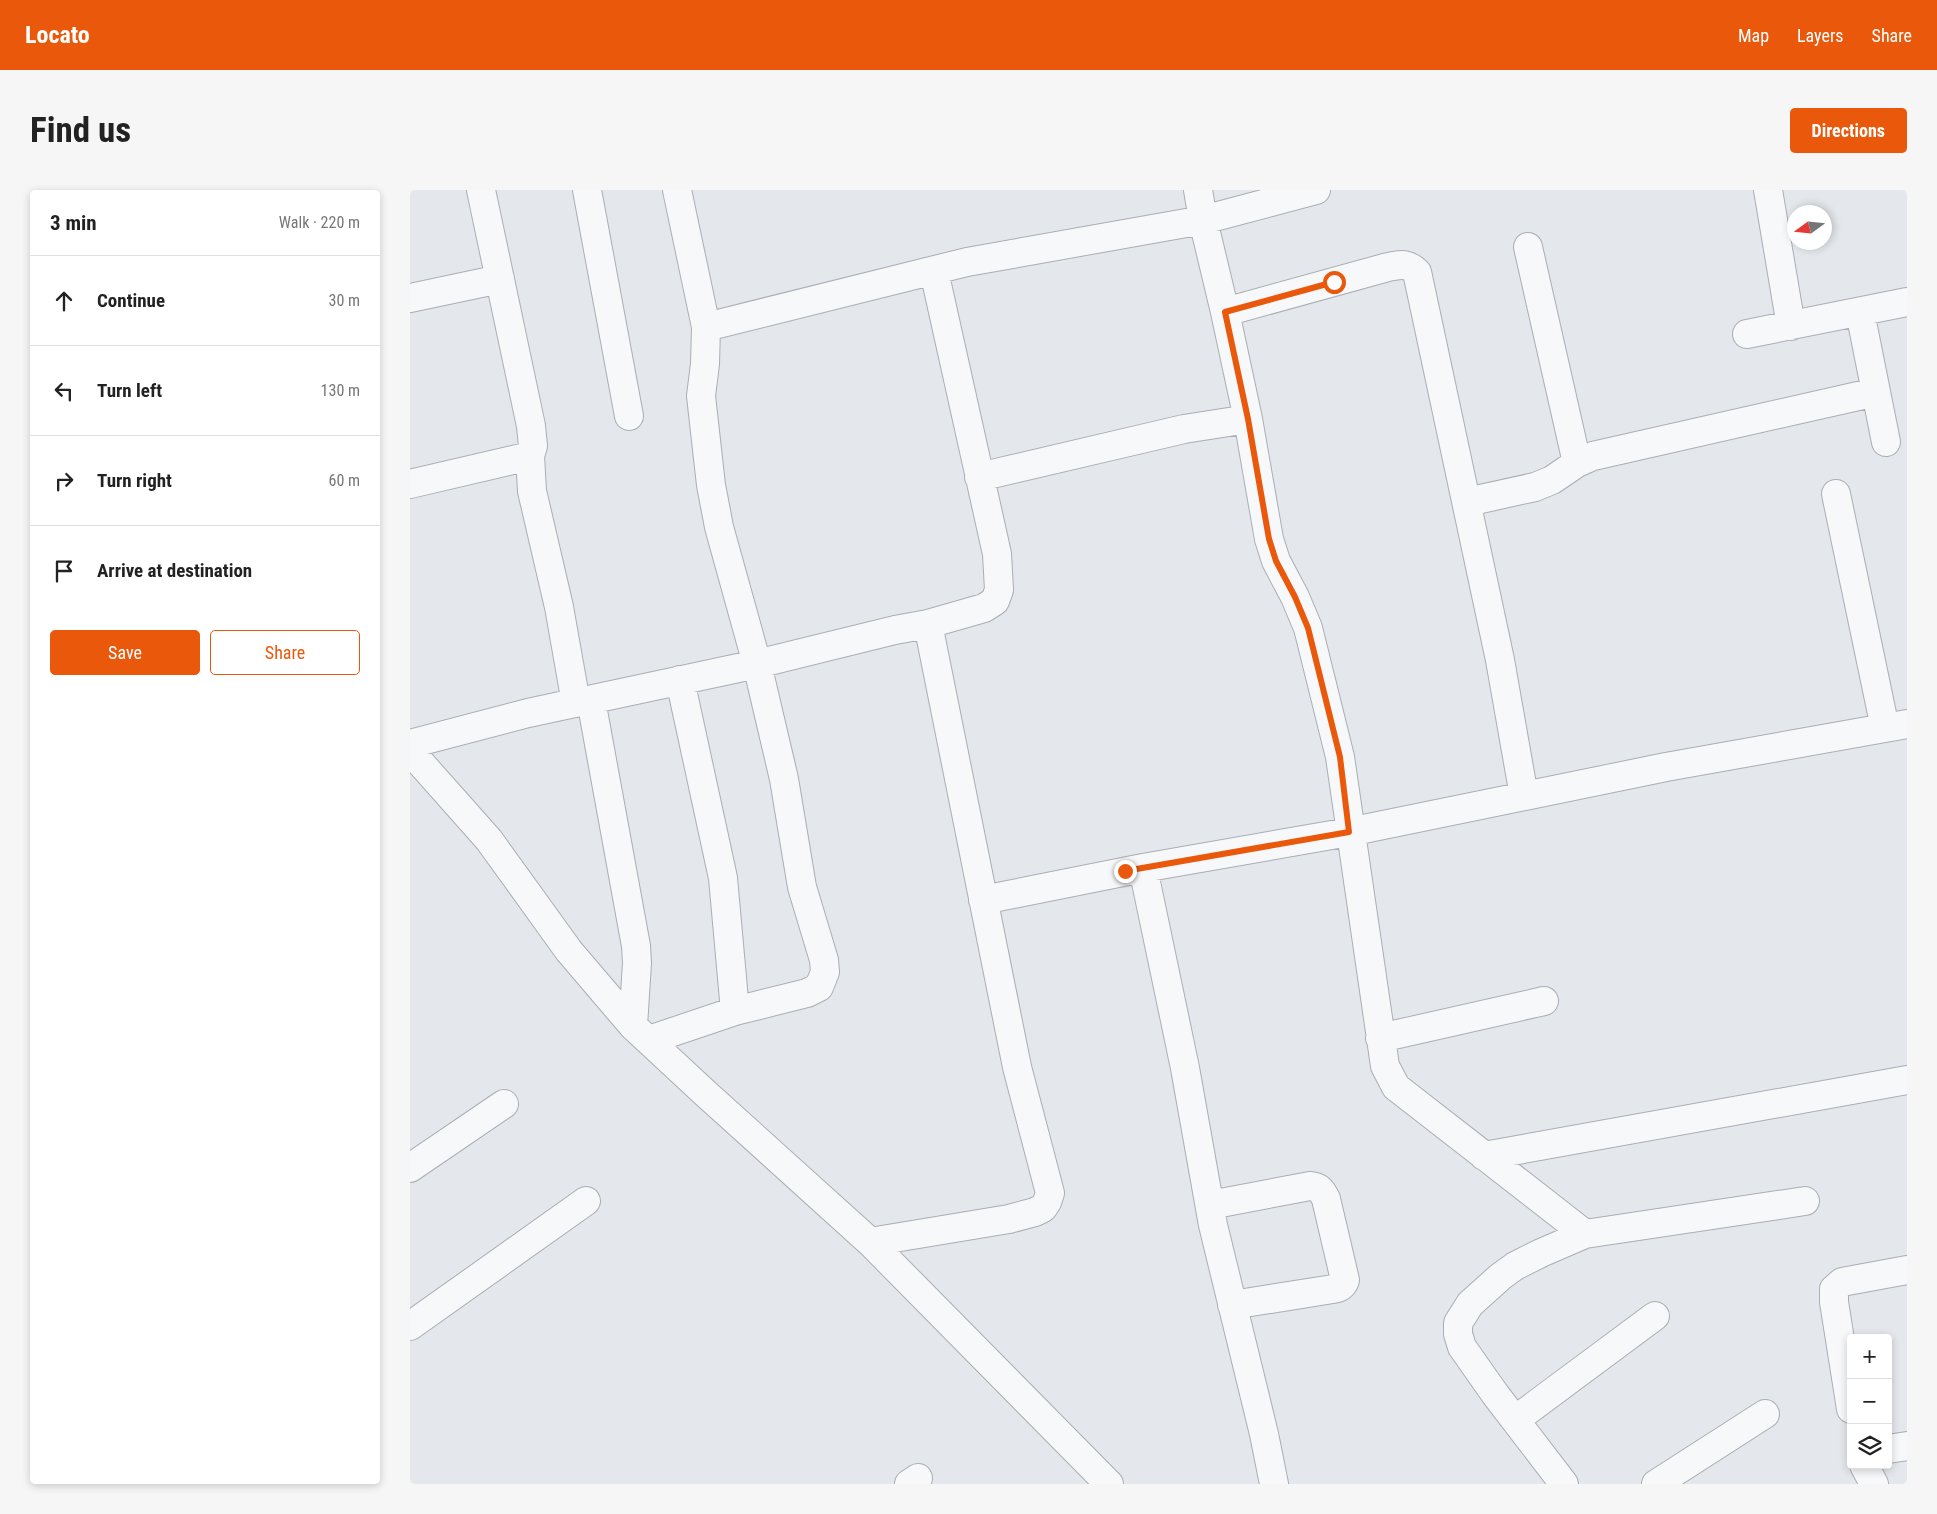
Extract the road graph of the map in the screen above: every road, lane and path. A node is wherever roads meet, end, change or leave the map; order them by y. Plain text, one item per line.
1 (481, 190) edge
2 (587, 190) edge
3 (676, 190) edge
4 (1198, 190) edge
5 (1316, 190) edge
6 (1768, 190) edge
7 (1203, 220) junction
8 (1528, 248) dead end
9 (934, 271) junction
10 (500, 279) junction
11 (410, 298) edge
12 (1907, 302) edge
13 (1225, 312) junction
14 (1860, 312) junction
15 (1791, 326) junction
16 (706, 327) junction
17 (1747, 334) dead end
18 (1876, 392) junction
19 (630, 416) dead end
20 (1248, 419) junction
21 (1886, 442) dead end
22 (530, 456) junction
23 (1577, 463) junction
24 (979, 478) junction
25 (410, 484) edge
26 (1836, 494) dead end
27 (1468, 502) junction
28 (928, 624) junction
29 (756, 664) junction
30 (680, 680) junction
31 (584, 701) junction
32 (1896, 726) edge
33 (410, 744) edge
34 (410, 751) edge
35 (1524, 796) junction
36 (1349, 832) junction
37 (1143, 868) junction
38 (983, 900) junction
39 (1544, 1001) dead end
40 (735, 1011) junction
41 (641, 1033) junction
42 (1380, 1038) junction
43 (1907, 1080) edge
44 (504, 1104) dead end
45 (1484, 1156) junction
46 (410, 1168) edge
47 (1805, 1201) dead end
48 (586, 1202) dead end
49 (1210, 1205) junction
50 (1585, 1234) junction
51 (870, 1242) junction
52 (1907, 1270) edge
53 (1232, 1305) junction
54 (1656, 1316) dead end
55 (410, 1326) edge
56 (1847, 1384) edge
57 (1765, 1414) dead end
58 (1515, 1420) junction
59 (1907, 1446) edge
60 (1892, 1448) edge
61 (1866, 1469) edge
62 (1109, 1484) edge
63 (1274, 1484) edge
64 (1564, 1484) edge
65 (1656, 1484) edge
66 (1874, 1484) edge

1 - 10 street
2 - 19 street
3 - 16 street
4 - 7 street
5 - 7 street
6 - 15 street
7 - 9 street
7 - 13 street
8 - 23 street
9 - 16 street
9 - 24 street
10 - 11 street
10 - 22 street
12 - 14 street
13 - 20 street
13 - 27 street
14 - 15 street
14 - 18 street
15 - 17 street
16 - 29 street
18 - 21 street
18 - 23 street
20 - 24 street
20 - 36 street
22 - 25 street
22 - 31 street
23 - 27 street
24 - 28 street
26 - 32 street
27 - 35 street
28 - 29 street
28 - 38 street
29 - 30 street
29 - 40 street
30 - 31 street
30 - 40 street
31 - 33 street
31 - 41 street
32 - 35 street
34 - 41 street
35 - 36 street
36 - 37 street
36 - 42 street
37 - 38 street
37 - 49 street
38 - 51 street
39 - 42 street
40 - 41 street
41 - 51 street
42 - 45 street
43 - 45 street
44 - 46 street
45 - 50 street
47 - 50 street
48 - 55 street
49 - 53 street
49 - 53 street
50 - 58 street
51 - 62 street
52 - 56 street
53 - 63 street
54 - 58 street
57 - 65 street
58 - 64 street
59 - 60 street
61 - 66 street

